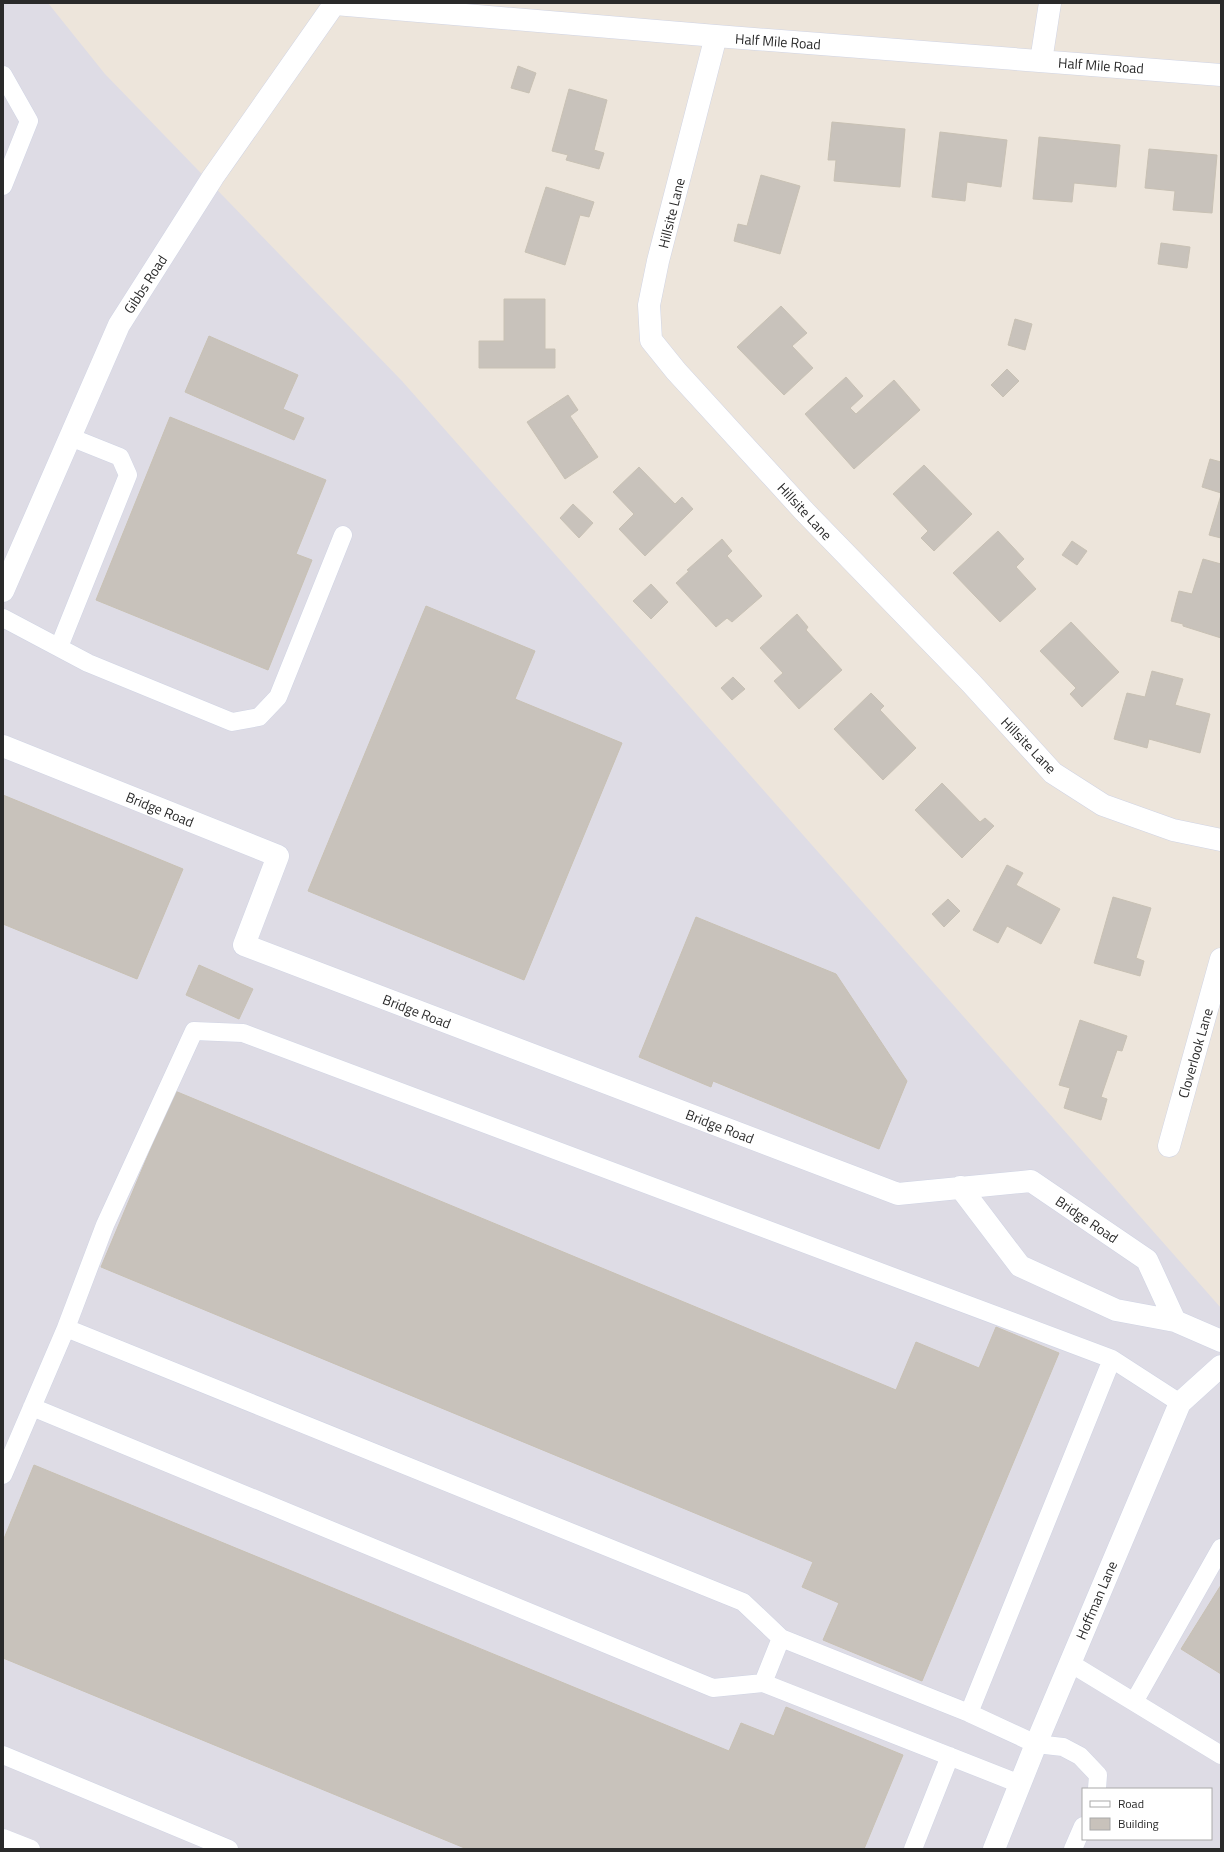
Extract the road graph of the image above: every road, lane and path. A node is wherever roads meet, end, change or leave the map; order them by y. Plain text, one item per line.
1 (335, 3) edge
2 (1050, 3) edge
3 (716, 36) junction
4 (1041, 61) junction
5 (3, 75) edge
6 (1221, 75) edge
7 (3, 186) edge
8 (70, 437) junction
9 (343, 535) dead end
10 (3, 591) edge
11 (3, 618) edge
12 (59, 646) junction
13 (3, 746) edge
14 (1221, 840) edge
15 (1221, 959) edge
16 (1169, 1146) dead end
17 (960, 1187) junction
18 (1174, 1321) junction
19 (66, 1328) junction
20 (1221, 1341) edge
21 (1112, 1359) junction
22 (1221, 1366) edge
23 (1180, 1402) junction
24 (32, 1407) junction
25 (3, 1475) edge
26 (1221, 1548) edge
27 (781, 1638) junction
28 (1070, 1663) junction
29 (763, 1683) junction
30 (1134, 1702) junction
31 (969, 1713) junction
32 (1036, 1744) junction
33 (3, 1755) edge
34 (1221, 1755) edge
35 (950, 1756) junction
36 (1020, 1784) junction
37 (1097, 1788) edge
38 (1082, 1828) edge
39 (3, 1838) edge
40 (30, 1849) edge
41 (229, 1849) edge
42 (913, 1849) edge
43 (994, 1849) edge
44 (1073, 1849) edge

1 - 3 street, Half Mile Road
1 - 8 street, Gibbs Road
2 - 4 street
3 - 4 street, Half Mile Road
3 - 14 street, Hillsite Lane
4 - 6 street, Half Mile Road
5 - 7 lane
8 - 10 street, Gibbs Road
8 - 12 lane
9 - 12 lane
11 - 12 lane
13 - 17 street, Bridge Road
15 - 16 street, Cloverlook Lane
17 - 18 street
17 - 18 street, Bridge Road
18 - 20 street
19 - 21 lane
19 - 24 lane
19 - 27 lane
21 - 23 lane
21 - 31 lane
22 - 23 street, Hoffman Lane
23 - 28 street, Hoffman Lane
24 - 25 lane
24 - 29 lane
26 - 30 lane
27 - 29 lane
27 - 31 lane
28 - 30 lane
28 - 32 street, Hoffman Lane
29 - 35 lane
30 - 34 lane
31 - 32 lane
32 - 36 street, Hoffman Lane
32 - 37 lane
33 - 41 lane
35 - 36 lane
35 - 42 lane
36 - 43 street, Hoffman Lane
38 - 44 lane
39 - 40 lane

